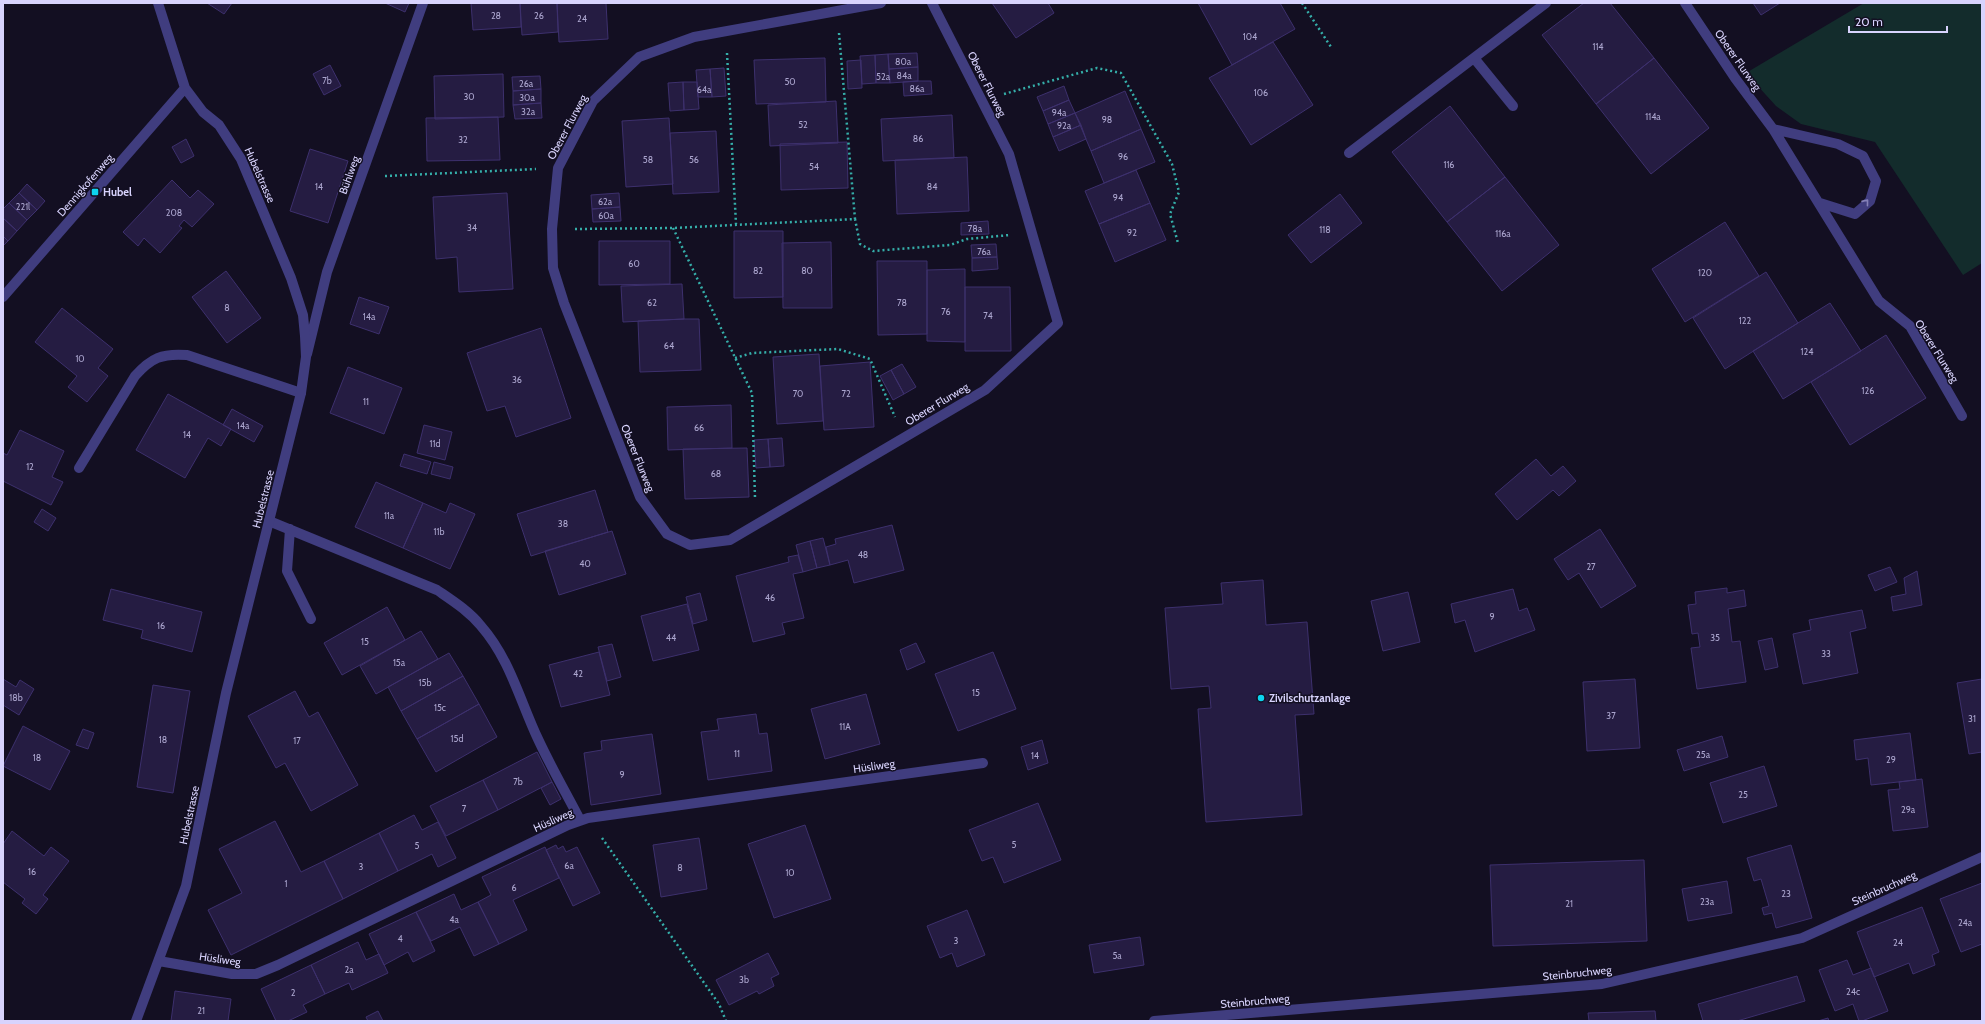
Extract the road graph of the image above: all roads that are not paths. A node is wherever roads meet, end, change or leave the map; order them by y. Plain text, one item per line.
1 (158, 3) edge
2 (423, 3) edge
3 (882, 3) edge
4 (932, 3) edge
5 (1546, 3) edge
6 (1684, 3) edge
7 (1474, 58) junction
8 (185, 88) junction
9 (1513, 106) dead end
10 (1773, 129) junction
11 (1349, 152) dead end
12 (1820, 203) junction
13 (3, 297) edge
14 (306, 357) junction
15 (301, 393) junction
16 (1962, 416) dead end
17 (79, 468) dead end
18 (269, 521) junction
19 (290, 529) junction
20 (311, 619) dead end
21 (983, 763) dead end
22 (584, 819) junction
23 (1982, 857) edge
24 (159, 961) junction
25 (136, 1021) edge
26 (1154, 1021) edge

1 - 8 street, Hubelstrasse
2 - 14 street, Bühlweg
3 - 4 street, Oberer Flurweg
5 - 7 street
6 - 10 street, Oberer Flurweg
7 - 9 street
7 - 11 street
8 - 13 street, Dennigkofenweg
8 - 14 street, Hubelstrasse
10 - 12 street, Oberer Flurweg
12 -> 10 street
12 - 16 street, Oberer Flurweg
14 - 15 street, Hubelstrasse
15 - 17 street
15 - 18 street, Hubelstrasse
18 - 19 street
18 - 24 street, Hubelstrasse
19 - 20 street
19 - 22 street
21 - 22 street, Hüsliweg
22 - 24 street, Hüsliweg
23 - 26 street, Steinbruchweg
24 - 25 street, Hubelstrasse

